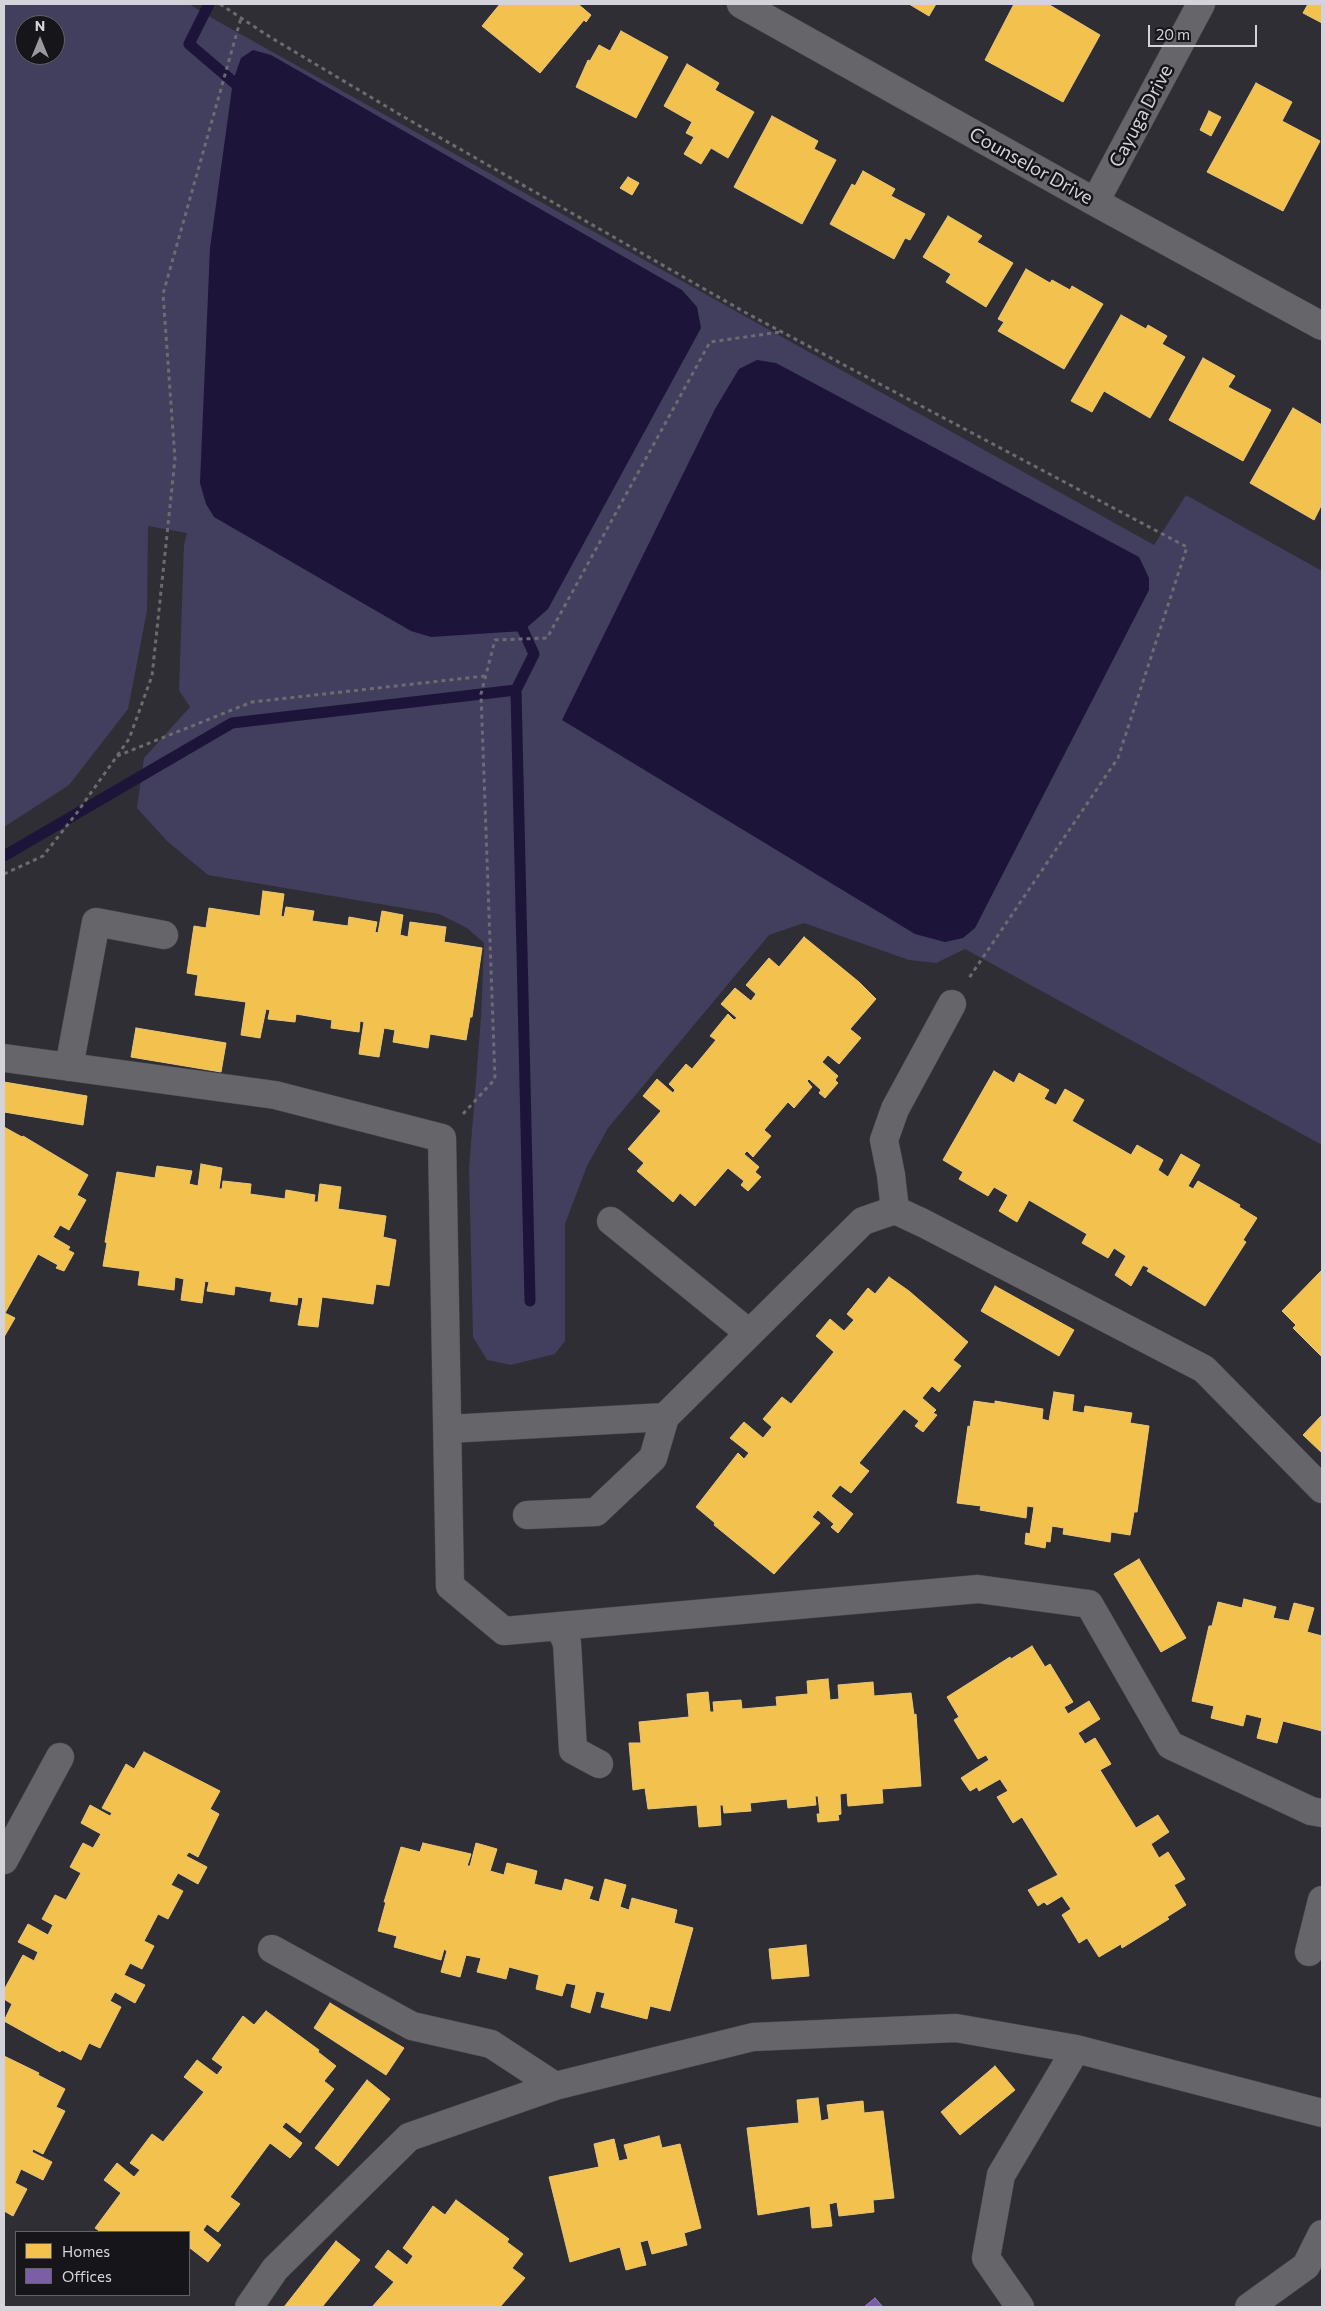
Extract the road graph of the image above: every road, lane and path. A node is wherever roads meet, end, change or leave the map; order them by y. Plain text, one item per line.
1 (220, 4) edge
2 (741, 4) edge
3 (1201, 4) edge
4 (241, 17) junction
5 (1095, 202) junction
6 (1322, 326) edge
7 (780, 332) junction
8 (485, 676) junction
9 (117, 756) junction
10 (4, 874) edge
11 (164, 935) dead end
12 (952, 1004) joint
13 (4, 1058) edge
14 (69, 1067) junction
15 (442, 1138) junction
16 (895, 1210) junction
17 (611, 1220) dead end
18 (749, 1333) junction
19 (665, 1417) junction
20 (448, 1429) junction
21 (1322, 1489) edge
22 (527, 1515) dead end
23 (559, 1626) junction
24 (60, 1757) dead end
25 (599, 1764) dead end
26 (1322, 1813) edge
27 (4, 1860) edge
28 (1322, 1900) edge
29 (272, 1949) dead end
30 (1309, 1952) dead end
31 (1076, 2049) junction
32 (555, 2086) junction
33 (1322, 2113) edge
34 (1322, 2234) edge
35 (248, 2307) edge
36 (1020, 2307) edge
37 (1249, 2307) edge

1 - 4 path
2 - 5 street, Counselor Drive
3 - 5 street, Cayuga Drive
4 - 7 path
4 - 9 path
5 - 6 street, Counselor Drive
7 - 8 path
7 - 12 path
8 - 9 path
8 - 15 path
9 - 10 path
11 - 14 street
12 - 16 street
13 - 14 street
14 - 15 street
15 - 20 street
16 - 18 street
16 - 21 street
17 - 18 street
18 - 19 street
19 - 20 street
19 - 22 street
20 - 23 street
23 - 25 street
23 - 26 street
24 - 27 street
28 - 30 street
29 - 32 street
31 - 32 street
31 - 33 street
31 - 36 street
32 - 35 street
34 - 37 street

